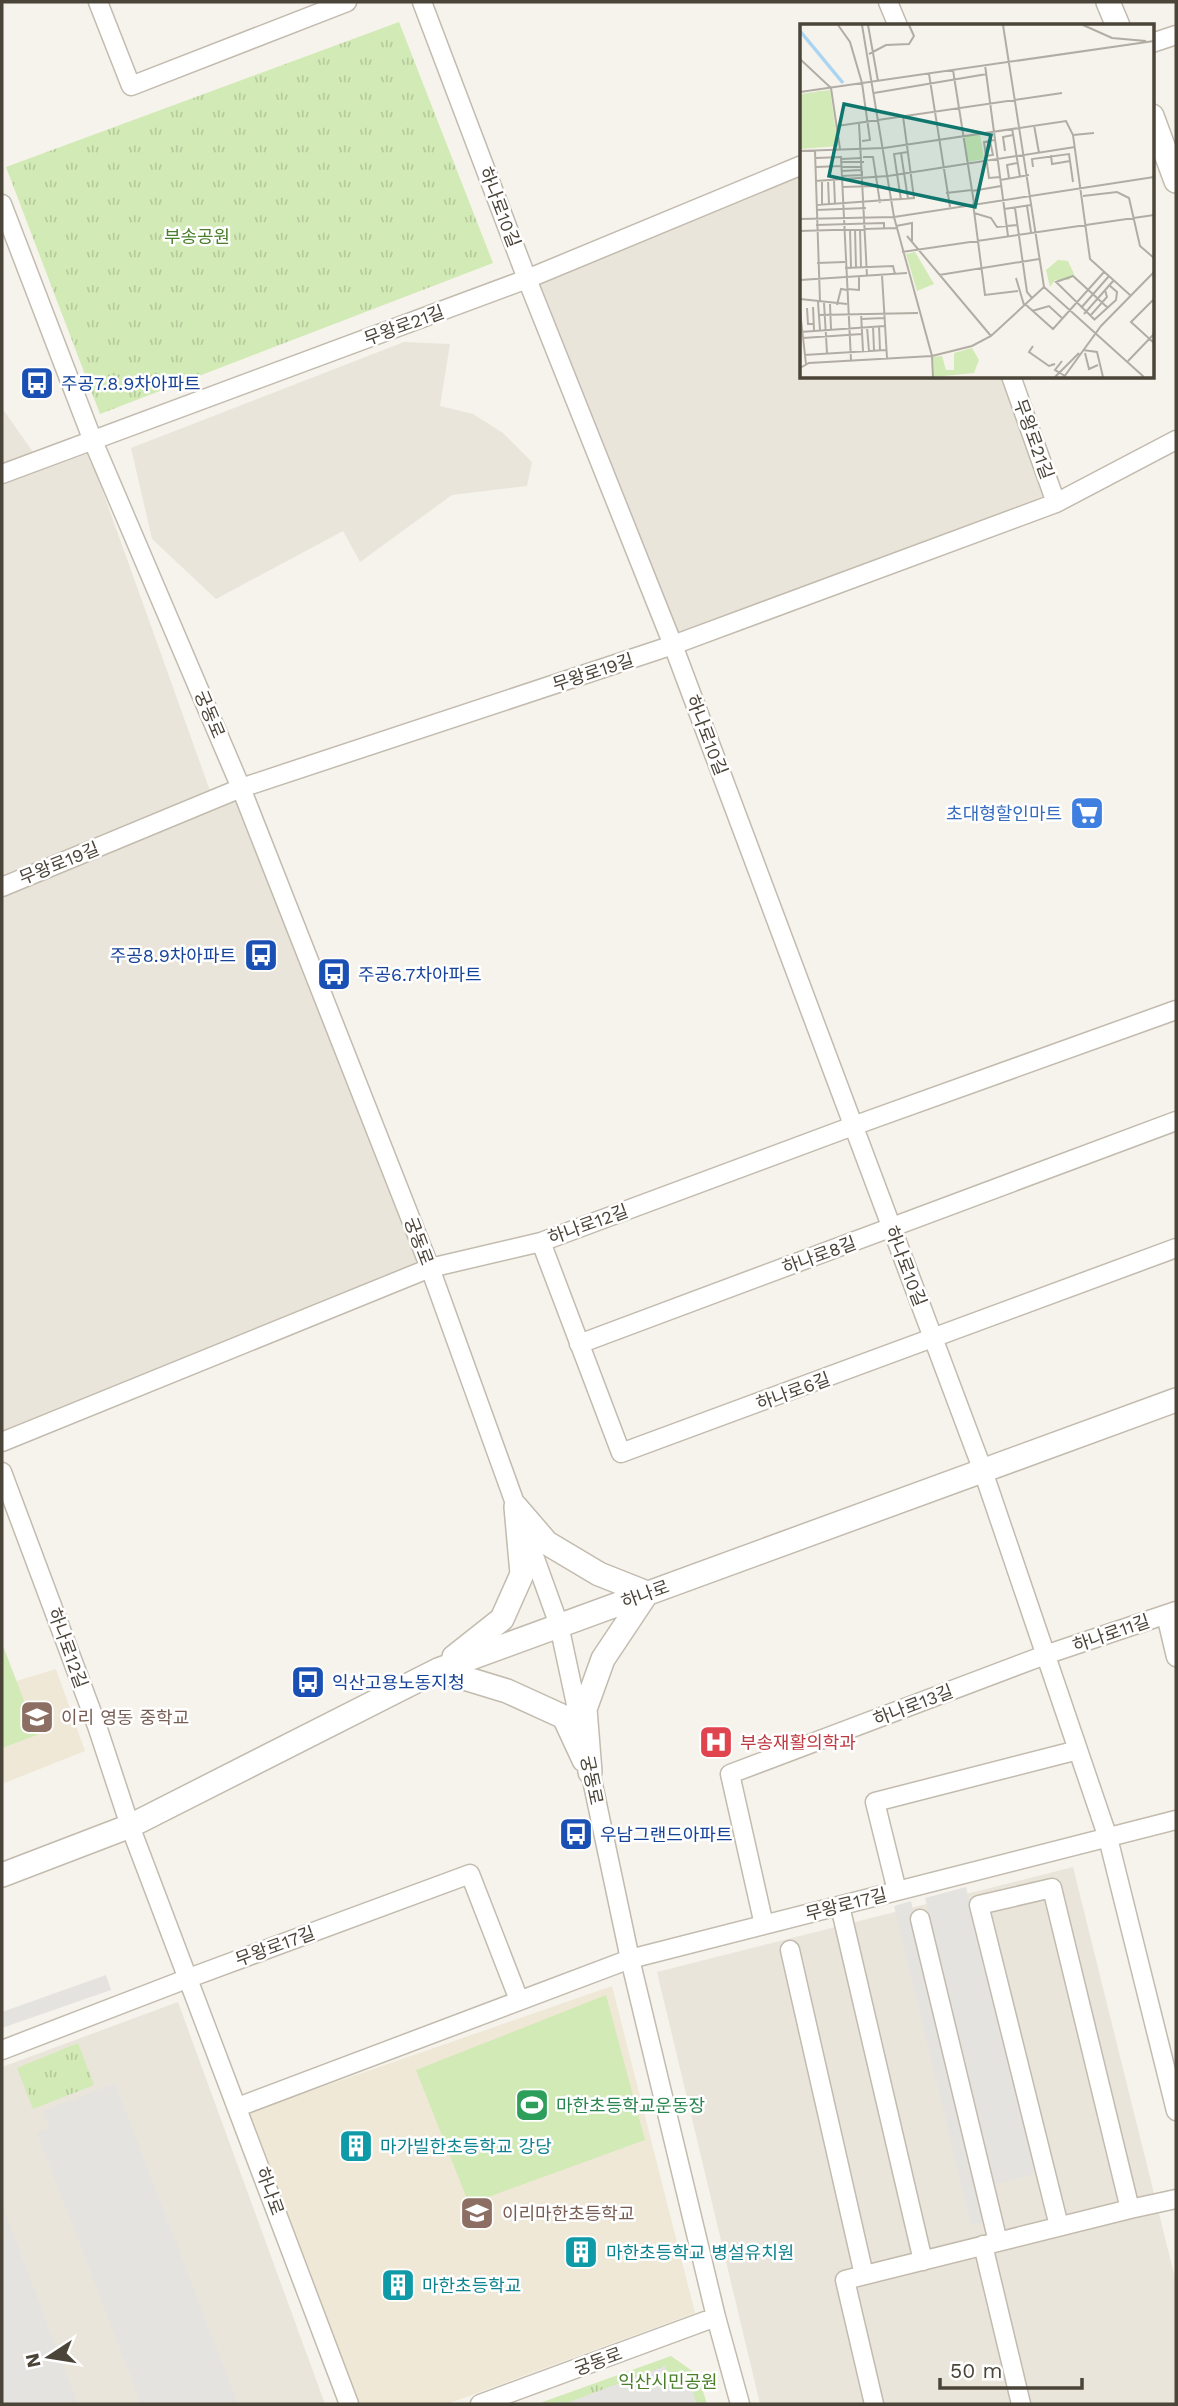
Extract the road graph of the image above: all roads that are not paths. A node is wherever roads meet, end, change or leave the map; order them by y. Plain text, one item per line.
1 (98, 2) edge
2 (422, 2) edge
3 (888, 2) edge
4 (1108, 2) edge
5 (340, 3) edge
6 (897, 24) edge
7 (1117, 24) edge
8 (1176, 35) edge
9 (1154, 42) edge
10 (1154, 121) edge
11 (800, 166) edge
12 (1176, 181) edge
13 (2, 204) edge
14 (527, 279) junction
15 (1013, 378) edge
16 (93, 440) junction
17 (1176, 440) edge
18 (2, 474) edge
19 (1056, 503) junction
20 (673, 645) junction
21 (241, 788) junction
22 (2, 887) edge
23 (1176, 1010) edge
24 (1176, 1121) edge
25 (853, 1126) junction
26 (892, 1228) junction
27 (541, 1242) junction
28 (1176, 1248) edge
29 (430, 1268) junction
30 (933, 1340) junction
31 (579, 1344) junction
32 (1176, 1400) edge
33 (2, 1442) edge
34 (2, 1472) edge
35 (983, 1472) junction
36 (516, 1507) junction
37 (647, 1593) junction
38 (1171, 1613) edge
39 (559, 1625) junction
40 (1045, 1655) junction
41 (1176, 1657) edge
42 (438, 1670) junction
43 (1077, 1750) junction
44 (590, 1772) junction
45 (1176, 1820) edge
46 (130, 1826) junction
47 (1108, 1838) junction
48 (2, 1875) edge
49 (897, 1891) junction
50 (840, 1906) junction
51 (920, 1919) dead end
52 (764, 1925) junction
53 (790, 1950) dead end
54 (630, 1959) junction
55 (189, 1978) junction
56 (519, 2000) junction
57 (2, 2050) edge
58 (238, 2107) junction
59 (1176, 2111) edge
60 (1176, 2199) edge
61 (1130, 2208) junction
62 (1059, 2226) junction
63 (991, 2244) junction
64 (923, 2261) junction
65 (864, 2275) junction
66 (716, 2317) junction
67 (349, 2404) edge
68 (480, 2404) edge
69 (740, 2404) edge
70 (874, 2404) edge
71 (1021, 2404) edge

1 - 5 street
2 - 14 street, 하나로10길
3 - 6 street
4 - 7 street
8 - 9 street
10 - 12 street
11 - 14 street, 무왕로21길
13 - 16 street, 궁동로
14 - 16 street, 무왕로21길
14 - 20 street, 하나로10길
15 - 19 street, 무왕로21길
16 - 18 street, 무왕로21길
16 - 21 street, 궁동로
17 - 19 street, 무왕로19길
19 - 20 street, 무왕로19길
20 - 21 street, 무왕로19길
20 - 25 street, 하나로10길
21 - 22 street, 무왕로19길
21 - 29 street, 궁동로
23 - 25 street, 하나로12길
24 - 26 street, 하나로8길
25 - 26 street, 하나로10길
25 - 27 street, 하나로12길
26 - 30 street, 하나로10길
26 - 31 street, 하나로8길
27 - 29 street, 하나로12길
27 - 31 street, 하나로6길
28 - 30 street, 하나로6길
29 - 33 street, 하나로12길
29 - 36 street, 궁동로
30 - 31 street, 하나로6길
30 - 35 street, 하나로10길
32 - 35 street, 하나로
34 - 46 street, 하나로12길
35 - 37 street, 하나로
35 - 40 street
36 - 37 street
36 - 39 street, 궁동로
36 - 42 street
37 - 39 street, 하나로
37 - 44 street
38 - 40 street, 하나로11길
38 - 41 street
39 - 42 street, 하나로
39 - 44 street, 궁동로
40 - 43 street
40 - 52 street, 하나로13길
42 - 44 street
42 - 46 street, 하나로
43 - 47 street
43 - 49 street
44 - 54 street, 궁동로
45 - 47 street, 무왕로17길
46 - 48 street, 하나로
46 - 55 street, 하나로
47 - 49 street, 무왕로17길
47 - 59 street
49 - 50 street, 무왕로17길
50 - 52 street, 무왕로17길
50 - 64 street
51 - 63 street
52 - 54 street, 무왕로17길
53 - 65 street
54 - 56 street, 무왕로17길
54 - 66 street, 궁동로
55 - 56 street, 무왕로17길
55 - 57 street
55 - 58 street, 하나로
56 - 58 street, 무왕로17길
58 - 67 street, 하나로
60 - 61 street
61 - 62 street
61 - 62 street
62 - 63 street
63 - 64 street
63 - 71 street
64 - 65 street
65 - 70 street
66 - 68 street, 궁동로
66 - 69 street, 궁동로

